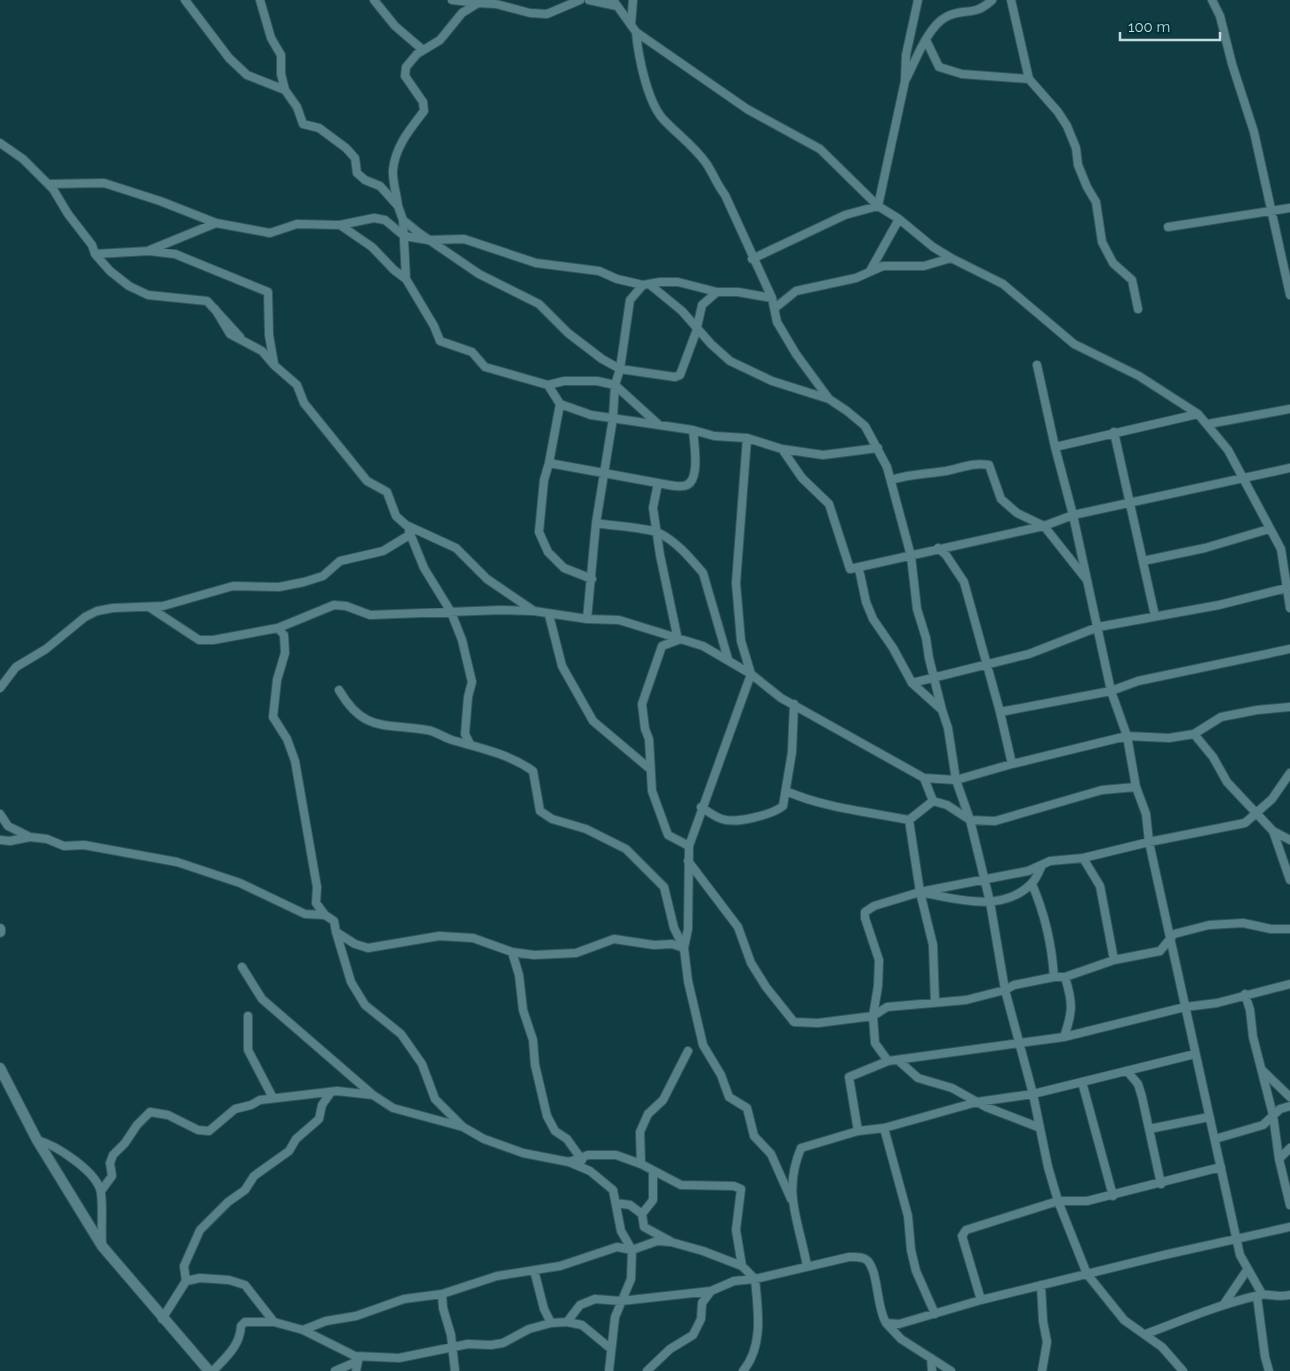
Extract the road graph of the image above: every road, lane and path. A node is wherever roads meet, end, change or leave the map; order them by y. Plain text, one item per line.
1 (186, 0) edge
2 (260, 0) edge
3 (374, 0) edge
4 (452, 0) edge
5 (580, 0) edge
6 (588, 0) edge
7 (633, 0) edge
8 (918, 0) edge
9 (992, 0) edge
10 (1011, 0) edge
11 (1212, 0) edge
12 (478, 3) junction
13 (615, 3) edge
14 (560, 4) edge
15 (634, 29) junction
16 (926, 40) junction
17 (423, 50) junction
18 (1029, 79) junction
19 (905, 81) junction
20 (285, 90) junction
21 (0, 143) edge
22 (49, 184) junction
23 (398, 206) junction
24 (878, 206) junction
25 (1290, 208) edge
26 (1273, 211) junction
27 (900, 219) junction
28 (403, 220) junction
29 (216, 223) junction
30 (340, 225) junction
31 (1168, 227) dead end
32 (404, 236) junction
33 (428, 240) junction
34 (149, 251) junction
35 (95, 254) junction
36 (951, 258) junction
37 (752, 259) junction
38 (870, 271) junction
39 (406, 279) junction
40 (646, 284) junction
41 (717, 292) junction
42 (1290, 295) edge
43 (772, 298) junction
44 (775, 308) junction
45 (1138, 309) dead end
46 (697, 329) junction
47 (274, 365) junction
48 (1037, 365) dead end
49 (620, 369) junction
50 (615, 385) junction
51 (548, 386) junction
52 (829, 399) junction
53 (560, 404) junction
54 (1290, 409) edge
55 (1198, 414) junction
56 (613, 418) junction
57 (1208, 424) junction
58 (660, 426) junction
59 (693, 430) junction
60 (1114, 432) junction
61 (747, 438) junction
62 (1055, 446) junction
63 (878, 448) junction
64 (782, 449) junction
65 (549, 463) junction
66 (1290, 468) edge
67 (603, 473) junction
68 (1244, 479) junction
69 (891, 480) junction
70 (658, 483) junction
71 (1130, 504) junction
72 (1073, 515) junction
73 (596, 523) junction
74 (406, 525) junction
75 (1044, 526) junction
76 (1269, 529) junction
77 (657, 532) junction
78 (410, 534) junction
79 (938, 548) junction
80 (911, 556) junction
81 (1143, 561) junction
82 (859, 569) junction
83 (592, 579) junction
84 (1088, 582) junction
85 (1288, 588) edge
86 (149, 607) junction
87 (1290, 608) edge
88 (534, 611) junction
89 (451, 612) junction
90 (549, 615) junction
91 (1155, 616) junction
92 (587, 619) junction
93 (1098, 627) junction
94 (278, 628) junction
95 (678, 640) junction
96 (1290, 649) edge
97 (728, 659) junction
98 (988, 665) junction
99 (751, 674) junction
100 (934, 679) junction
101 (912, 683) junction
102 (0, 688) edge
103 (339, 690) dead end
104 (1111, 691) junction
105 (794, 704) junction
106 (1290, 707) edge
107 (942, 710) junction
108 (1000, 712) junction
109 (1194, 734) junction
110 (1127, 736) junction
111 (470, 744) junction
112 (1012, 764) junction
113 (650, 769) junction
114 (1290, 774) edge
115 (924, 778) junction
116 (956, 780) junction
117 (1136, 787) junction
118 (786, 791) junction
119 (933, 801) junction
120 (701, 808) junction
121 (1258, 813) junction
122 (0, 814) edge
123 (909, 820) junction
124 (970, 820) junction
125 (1273, 831) junction
126 (30, 837) junction
127 (0, 840) edge
128 (1290, 840) edge
129 (1149, 842) junction
130 (689, 846) junction
131 (1083, 858) junction
132 (688, 861) junction
133 (1042, 865) junction
134 (983, 879) junction
135 (1290, 880) edge
136 (1032, 884) junction
137 (920, 892) junction
138 (990, 902) junction
139 (325, 915) junction
140 (1290, 929) edge
141 (336, 932) junction
142 (1170, 940) junction
143 (684, 948) junction
144 (512, 952) junction
145 (1114, 960) junction
146 (242, 968) dead end
147 (1054, 977) junction
148 (1065, 977) junction
149 (1290, 984) edge
150 (1005, 990) junction
151 (1245, 994) junction
152 (935, 1002) junction
153 (1185, 1007) junction
154 (248, 1016) dead end
155 (872, 1016) junction
156 (1064, 1037) junction
157 (1018, 1043) junction
158 (688, 1051) dead end
159 (1195, 1054) junction
160 (888, 1061) junction
161 (898, 1061) junction
162 (0, 1068) edge
163 (1262, 1070) junction
164 (1127, 1071) junction
165 (1082, 1082) junction
166 (331, 1092) junction
167 (1033, 1094) junction
168 (372, 1095) junction
169 (1290, 1097) edge
170 (273, 1098) junction
171 (977, 1102) junction
172 (1290, 1106) edge
173 (1273, 1115) junction
174 (1209, 1117) junction
175 (463, 1127) junction
176 (1038, 1127) junction
177 (884, 1128) junction
178 (1149, 1129) junction
179 (858, 1131) junction
180 (1215, 1139) junction
181 (37, 1140) junction
182 (1290, 1148) edge
183 (580, 1158) junction
184 (1279, 1159) junction
185 (569, 1162) junction
186 (640, 1164) junction
187 (1221, 1168) junction
188 (590, 1171) junction
189 (653, 1171) junction
190 (1161, 1184) junction
191 (101, 1191) junction
192 (1113, 1196) junction
193 (791, 1199) junction
194 (1058, 1200) junction
195 (616, 1203) junction
196 (1290, 1205) edge
197 (642, 1214) junction
198 (1290, 1226) edge
199 (1236, 1239) junction
200 (671, 1242) junction
201 (102, 1246) junction
202 (632, 1250) junction
203 (742, 1266) junction
204 (807, 1266) junction
205 (534, 1270) junction
206 (1247, 1270) junction
207 (1087, 1274) junction
208 (755, 1279) junction
209 (186, 1281) junction
210 (1041, 1285) junction
211 (711, 1291) junction
212 (442, 1294) junction
213 (1260, 1295) junction
214 (1290, 1296) edge
215 (981, 1300) junction
216 (621, 1301) junction
217 (1224, 1304) junction
218 (935, 1314) junction
219 (162, 1319) junction
220 (274, 1322) junction
221 (567, 1322) junction
222 (551, 1323) junction
223 (886, 1323) junction
224 (303, 1330) junction
225 (1146, 1334) junction
226 (452, 1346) junction
227 (611, 1349) junction
228 (356, 1358) junction
229 (931, 1358) junction
230 (209, 1371) edge
231 (213, 1371) edge
232 (336, 1371) edge
233 (356, 1371) edge
234 (455, 1371) edge
235 (609, 1371) edge
236 (647, 1371) edge
237 (743, 1371) edge
238 (932, 1371) edge
239 (952, 1371) edge
240 (1042, 1371) edge
241 (1183, 1371) edge
242 (1269, 1371) edge

1 - 20 street
2 - 20 street
3 - 17 street
4 - 12 street
5 - 14 street
6 - 13 street
7 - 15 street
8 - 19 street
9 - 16 street
10 - 18 street
11 - 26 street
12 - 14 street
12 - 17 street
13 - 15 street
15 - 24 street
15 - 37 street
16 - 18 street
16 - 19 street
17 - 23 street
18 - 45 street
19 - 24 street
20 - 23 street
21 - 22 street
22 - 29 street
22 - 35 street
23 - 28 street
24 - 27 street
24 - 37 street
25 - 26 street
26 - 31 street
26 - 42 street
27 - 36 street
27 - 38 street
28 - 32 street
28 - 33 street
29 - 30 street
29 - 34 street
30 - 32 street
30 - 39 street
32 - 33 street
32 - 39 street
33 - 40 street
33 - 49 street
34 - 35 street
34 - 47 street
35 - 47 street
36 - 38 street
36 - 55 street
37 - 43 street
38 - 44 street
39 - 51 street
40 - 41 street
40 - 46 street
40 - 49 street
41 - 43 street
41 - 46 street
43 - 44 street
44 - 52 street
46 - 49 street
46 - 52 street
47 - 74 street
48 - 62 street
49 - 50 street
50 - 51 street
50 - 56 street
50 - 58 street
51 - 53 street
52 - 63 street
53 - 56 street
53 - 65 street
54 - 57 street
55 - 57 street
55 - 60 street
56 - 58 street
56 - 67 street
57 - 68 street
58 - 59 street
59 - 61 street
59 - 70 street
60 - 62 street
60 - 71 street
61 - 64 street
61 - 99 street
62 - 72 street
63 - 64 street
63 - 69 street
64 - 82 street
65 - 67 street
65 - 83 street
66 - 68 street
67 - 70 street
67 - 73 street
68 - 71 street
68 - 76 street
69 - 75 street
69 - 80 street
70 - 77 street
71 - 72 street
71 - 81 street
72 - 75 street
72 - 84 street
73 - 77 street
73 - 83 street
74 - 78 street
74 - 88 street
75 - 79 street
75 - 84 street
76 - 81 street
76 - 85 street
77 - 95 street
77 - 97 street
78 - 86 street
78 - 89 street
79 - 80 street
79 - 98 street
80 - 82 street
80 - 100 street
81 - 91 street
82 - 101 street
83 - 92 street
84 - 93 street
85 - 87 street
85 - 91 street
86 - 94 street
86 - 102 street
88 - 89 street
88 - 90 street
89 - 94 street
89 - 111 street
90 - 92 street
90 - 113 street
91 - 93 street
92 - 95 street
93 - 98 street
93 - 104 street
94 - 139 street
95 - 97 street
95 - 113 street
96 - 104 street
97 - 99 street
98 - 100 street
98 - 108 street
99 - 105 street
99 - 120 street
100 - 101 street
100 - 107 street
101 - 107 street
103 - 111 street
104 - 108 street
104 - 110 street
105 - 115 street
105 - 118 street
106 - 109 street
107 - 116 street
108 - 112 street
109 - 110 street
109 - 121 street
110 - 112 street
110 - 117 street
111 - 143 street
112 - 116 street
113 - 130 street
114 - 121 street
115 - 116 street
115 - 119 street
116 - 124 street
117 - 124 street
117 - 129 street
118 - 120 street
118 - 123 street
119 - 123 street
119 - 124 street
120 - 130 street
121 - 125 street
121 - 129 street
122 - 126 street
123 - 137 street
124 - 134 street
125 - 128 street
125 - 135 street
126 - 127 street
126 - 139 street
129 - 131 street
129 - 142 street
130 - 132 street
131 - 133 street
131 - 145 street
132 - 143 street
132 - 155 street
133 - 134 street
133 - 136 street
134 - 137 street
134 - 138 street
136 - 138 street
136 - 147 street
137 - 138 street
137 - 152 street
137 - 155 street
138 - 150 street
139 - 141 street
140 - 142 street
141 - 144 street
141 - 175 street
142 - 145 street
142 - 153 street
143 - 144 street
143 - 193 street
144 - 183 street
145 - 148 street
146 - 168 street
147 - 148 street
147 - 150 street
148 - 156 street
149 - 151 street
150 - 152 street
150 - 157 street
151 - 153 street
151 - 163 street
152 - 155 street
153 - 156 street
153 - 159 street
154 - 170 street
155 - 160 street
156 - 157 street
157 - 161 street
157 - 167 street
158 - 186 street
159 - 164 street
159 - 174 street
160 - 161 street
160 - 179 street
161 - 171 street
162 - 181 main road
163 - 169 street
163 - 173 street
164 - 165 street
164 - 178 street
165 - 167 street
165 - 192 street
166 - 168 street
166 - 170 street
166 - 209 street
167 - 171 street
167 - 176 street
168 - 175 street
170 - 191 street
171 - 176 street
171 - 177 street
172 - 173 street
173 - 180 street
173 - 184 street
174 - 178 street
174 - 180 street
175 - 185 street
176 - 194 street
177 - 179 street
177 - 218 street
178 - 190 street
179 - 193 street
180 - 187 street
181 - 191 street
181 - 201 main road
182 - 184 street
183 - 185 street
183 - 186 street
183 - 188 street
184 - 196 street
185 - 188 street
186 - 189 street
187 - 190 street
187 - 199 street
188 - 195 street
189 - 197 street
189 - 203 street
190 - 192 street
191 - 201 street
192 - 194 street
193 - 204 street
194 - 207 street
194 - 215 street
195 - 197 street
195 - 202 street
197 - 200 street
198 - 199 street
199 - 206 street
199 - 207 street
200 - 202 street
200 - 203 street
201 - 219 main road
202 - 205 street
202 - 216 street
203 - 208 street
204 - 208 street
204 - 223 street
205 - 212 street
205 - 222 street
206 - 213 street
206 - 217 street
207 - 210 street
207 - 225 street
208 - 211 street
208 - 237 street
209 - 219 street
209 - 220 street
210 - 215 street
210 - 240 street
211 - 216 street
211 - 236 street
212 - 224 street
212 - 226 street
213 - 214 street
213 - 217 street
213 - 242 street
215 - 218 street
216 - 221 street
216 - 227 street
217 - 225 street
218 - 223 street
219 - 230 main road
220 - 224 street
220 - 231 street
221 - 222 street
221 - 227 street
222 - 226 street
223 - 229 street
224 - 228 street
225 - 241 street
226 - 228 street
226 - 234 street
227 - 235 street
228 - 232 street
228 - 233 street
229 - 238 street
229 - 239 street

